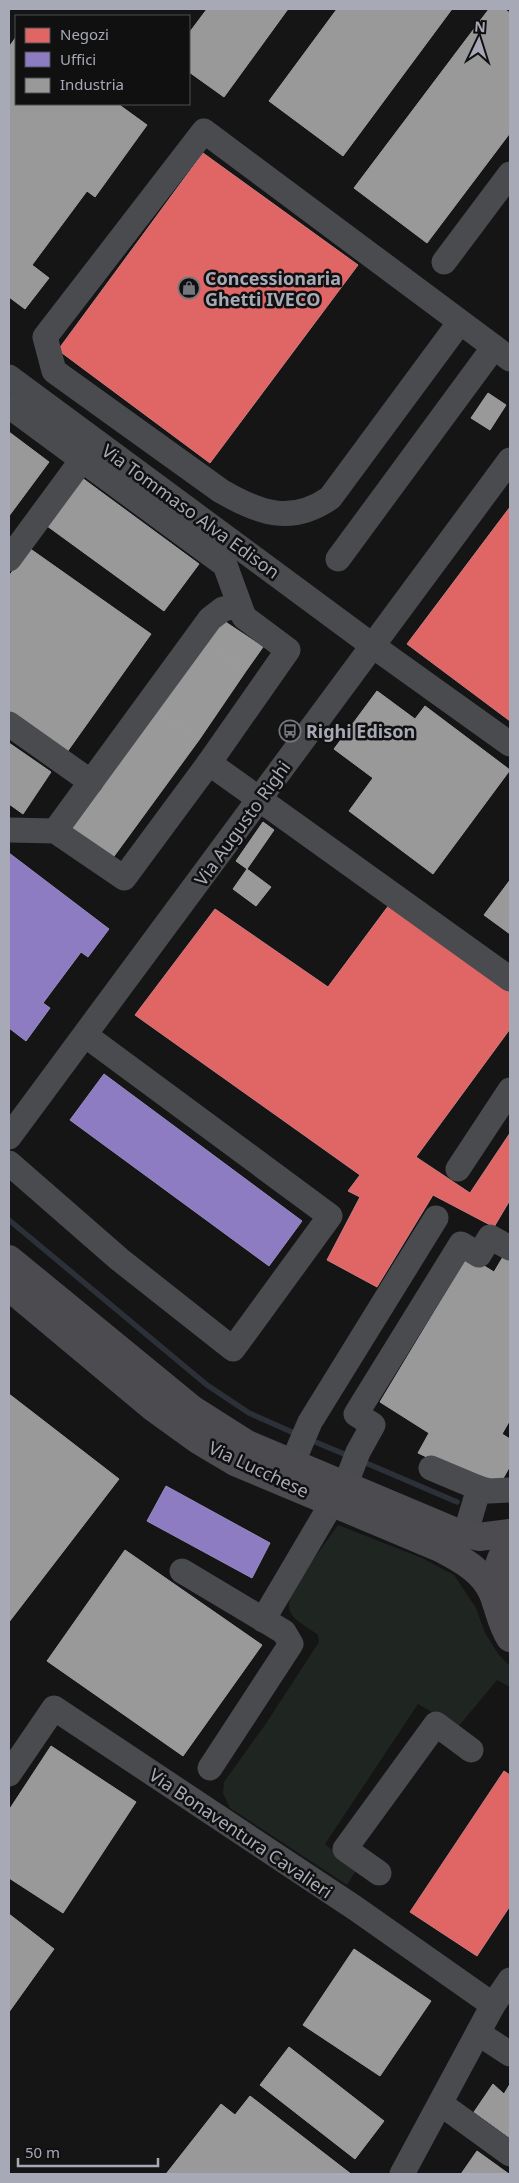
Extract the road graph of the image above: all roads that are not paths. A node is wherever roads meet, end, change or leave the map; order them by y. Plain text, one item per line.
1 (510, 174) edge
2 (444, 262) dead end
3 (460, 322) junction
4 (502, 353) edge
5 (9, 377) edge
6 (9, 406) edge
7 (75, 455) junction
8 (510, 460) edge
9 (9, 530) edge
10 (9, 559) edge
11 (338, 559) dead end
12 (239, 606) junction
13 (373, 646) junction
14 (9, 724) edge
15 (510, 744) edge
16 (209, 763) junction
17 (91, 782) junction
18 (259, 799) junction
19 (9, 830) edge
20 (55, 831) junction
21 (510, 979) edge
22 (85, 1034) junction
23 (510, 1090) edge
24 (9, 1138) edge
25 (9, 1163) edge
26 (458, 1169) dead end
27 (436, 1218) dead end
28 (510, 1248) edge
29 (9, 1259) edge
30 (9, 1287) edge
31 (294, 1459) junction
32 (431, 1468) dead end
33 (342, 1488) junction
34 (479, 1488) junction
35 (510, 1490) edge
36 (510, 1533) edge
37 (465, 1535) junction
38 (510, 1542) edge
39 (182, 1571) dead end
40 (496, 1606) junction
41 (263, 1620) junction
42 (510, 1638) edge
43 (471, 1750) dead end
44 (210, 1768) dead end
45 (9, 1774) edge
46 (379, 1873) dead end
47 (510, 1980) edge
48 (493, 2005) junction
49 (478, 2034) junction
50 (510, 2054) edge
51 (441, 2104) junction
52 (510, 2154) edge
53 (402, 2174) edge

1 - 2 street
3 - 3 street
3 - 4 street
4 - 11 street
5 - 13 street, Via Tommaso Alva Edison
6 - 7 street
7 - 9 street
7 - 10 street
7 - 12 street
8 - 13 street, Via Augusto Righi
12 - 16 street
12 - 17 street
13 - 15 street, Via Tommaso Alva Edison
13 - 18 street, Via Augusto Righi
14 - 17 street
16 - 18 street
16 - 20 street
17 - 20 street
18 - 21 street
18 - 22 street, Via Augusto Righi
19 - 20 street
22 - 24 street, Via Augusto Righi
22 - 25 street
23 - 26 street
27 - 31 street
28 - 33 street
29 - 31 main road, Via Lucchese
30 - 33 main road, Via Lucchese
31 - 33 main road, Via Lucchese
32 - 34 street
33 - 37 main road, Via Lucchese
33 - 40 main road, Via Lucchese
33 - 41 street
34 - 35 street
34 - 37 street
36 - 37 main road, Via Lucchese
38 - 40 main road, Via Lucchese
39 - 41 street
40 - 42 main road, Via Lucchese
41 - 44 street
43 - 46 street
45 - 48 street, Via Bonaventura Cavalieri
47 - 48 street
48 - 49 street
49 - 50 street
49 - 51 street
51 - 52 street
51 - 53 street

